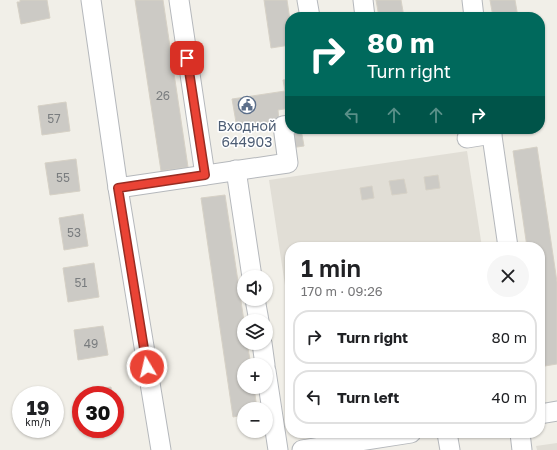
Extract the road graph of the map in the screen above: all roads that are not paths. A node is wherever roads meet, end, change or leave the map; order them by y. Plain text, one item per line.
1 (91, 0) edge
2 (179, 0) edge
3 (307, 0) edge
4 (362, 0) edge
5 (472, 0) edge
6 (309, 12) edge
7 (364, 12) edge
8 (473, 12) edge
9 (285, 126) edge
10 (483, 134) edge
11 (491, 134) edge
12 (467, 138) dead end
13 (236, 170) junction
14 (205, 175) junction
15 (118, 188) junction
16 (507, 242) edge
17 (251, 270) edge
18 (269, 394) edge
19 (557, 411) edge
20 (545, 413) edge
21 (379, 438) edge
22 (448, 438) edge
23 (521, 438) edge
24 (161, 450) edge
25 (278, 450) edge
26 (302, 450) edge
27 (450, 450) edge
28 (522, 450) edge

1 - 15 street
2 - 14 street
3 - 6 street
4 - 7 street
5 - 8 street
9 - 13 street
10 - 12 street
11 - 16 street
13 - 14 street
13 - 17 street
14 - 15 street
15 - 24 street
18 - 25 street
19 - 20 street
21 - 26 street
22 - 27 street
23 - 28 street

